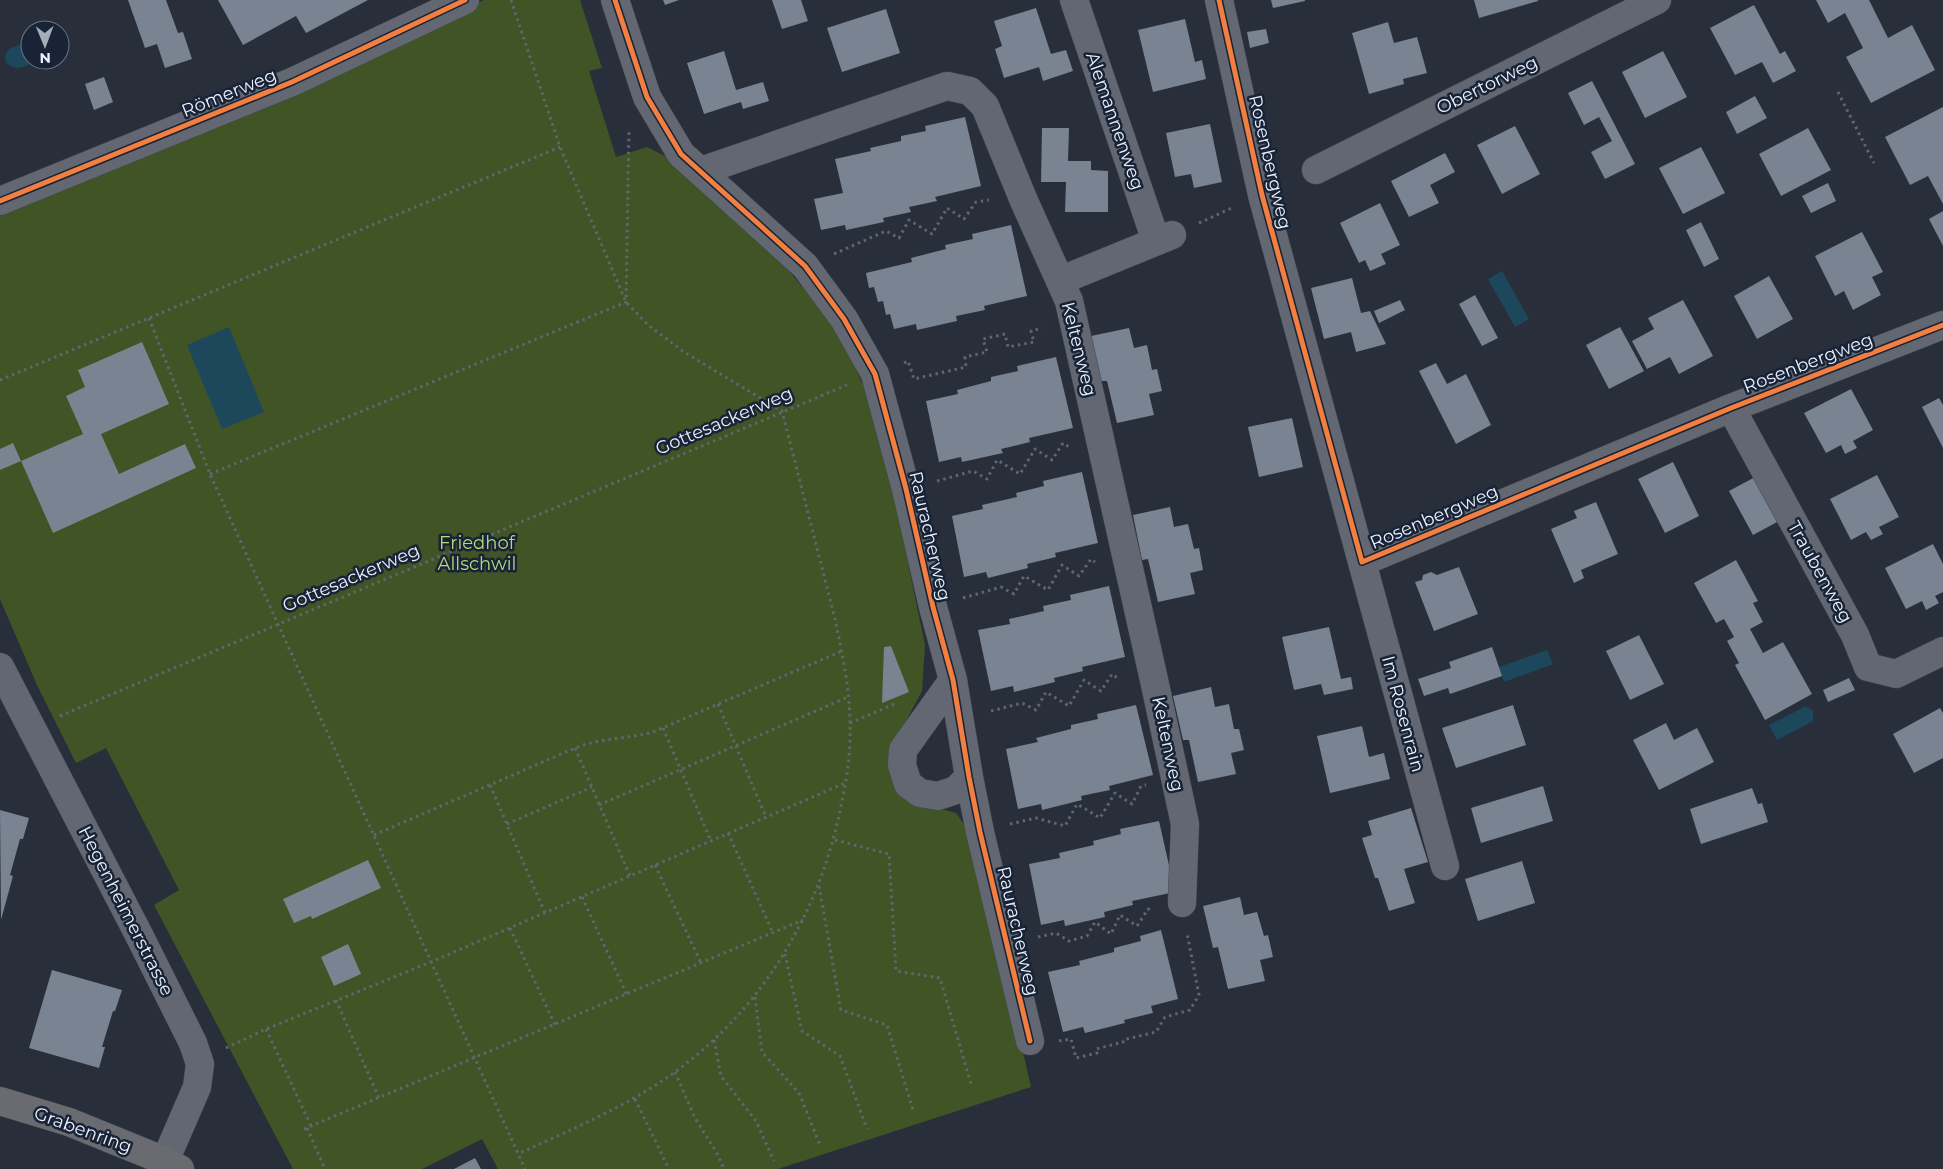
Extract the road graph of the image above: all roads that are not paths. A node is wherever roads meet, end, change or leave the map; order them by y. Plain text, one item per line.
1 (465, 0) edge
2 (615, 0) edge
3 (1074, 0) edge
4 (1219, 0) edge
5 (1658, 0) edge
6 (1316, 170) dead end
7 (701, 171) junction
8 (0, 201) edge
9 (1074, 275) dead end
10 (1943, 325) edge
11 (1730, 408) junction
12 (1362, 562) junction
13 (1943, 651) edge
14 (0, 667) edge
15 (953, 680) junction
16 (969, 777) junction
17 (1445, 866) dead end
18 (1182, 903) road end
19 (1029, 1034) road end
20 (0, 1101) edge
21 (173, 1166) edge

1 - 8 street, Römerweg
2 - 7 street, Rauracherweg
3 - 9 street, Alemannenweg
4 - 12 street, Rosenbergweg
5 - 6 street, Obertorweg
7 - 15 street, Rauracherweg
7 - 18 street, Keltenweg
10 - 11 street, Rosenbergweg
11 - 12 street, Rosenbergweg
11 - 13 street, Traubenweg
12 - 17 street, Im Rosenrain
14 - 21 street, Hegenheimerstrasse
15 - 16 street, Rauracherweg
15 - 16 street
16 - 19 street, Rauracherweg
20 - 21 main road, Grabenring

